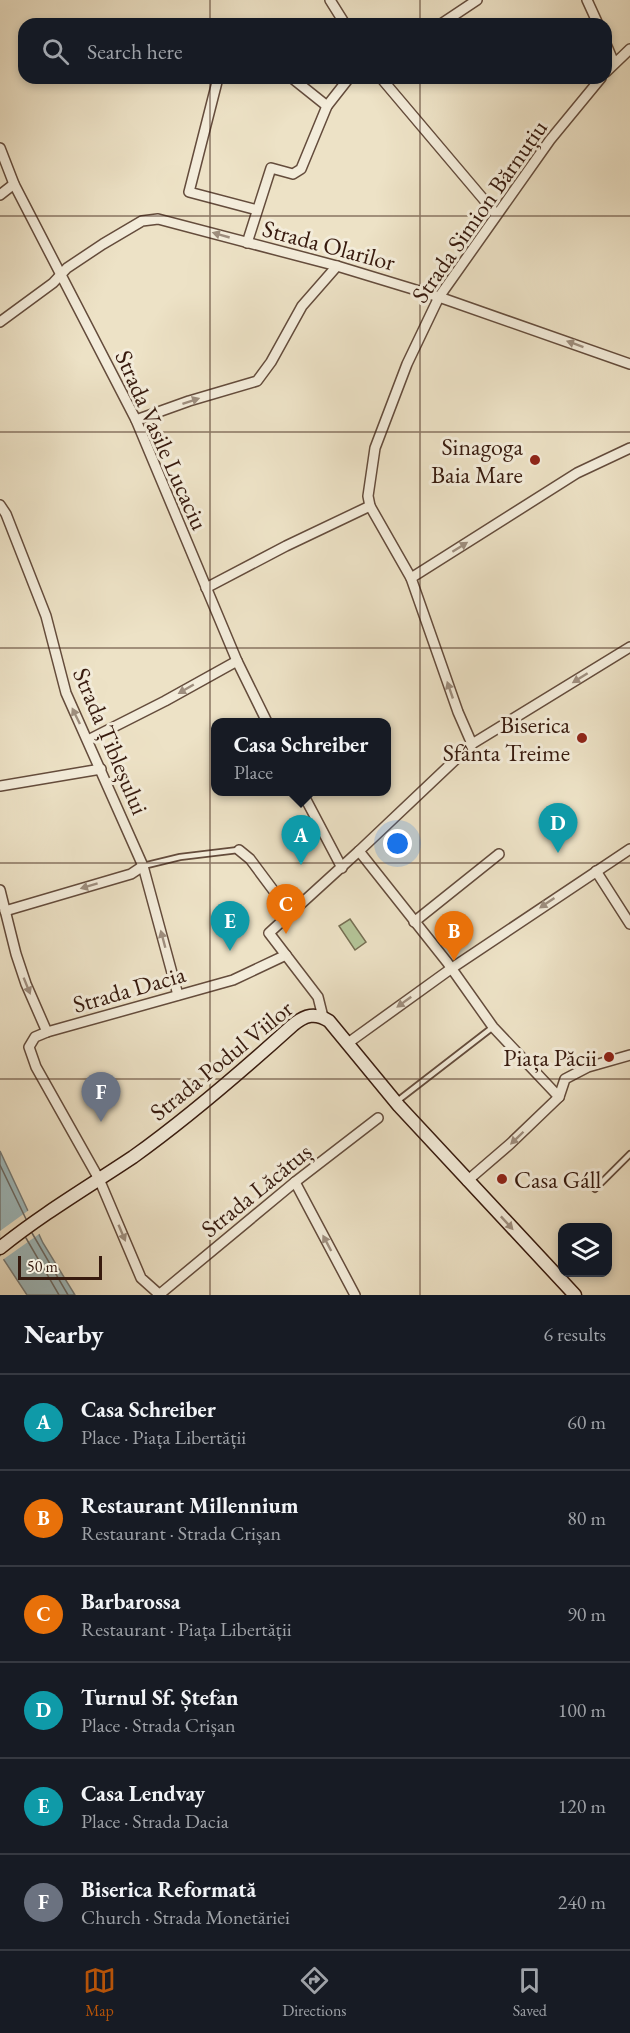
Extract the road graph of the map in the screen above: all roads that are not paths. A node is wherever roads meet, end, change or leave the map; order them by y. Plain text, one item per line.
1 (330, 0) edge
2 (477, 0) edge
3 (587, 0) edge
4 (341, 18) edge
5 (450, 18) edge
6 (595, 18) edge
7 (630, 49) edge
8 (612, 58) edge
9 (614, 63) junction
10 (612, 65) edge
11 (216, 84) edge
12 (300, 84) edge
13 (344, 84) edge
14 (386, 84) edge
15 (596, 84) edge
16 (327, 106) junction
17 (0, 148) edge
18 (0, 168) edge
19 (13, 181) junction
20 (0, 195) edge
21 (257, 210) junction
22 (496, 214) junction
23 (247, 243) junction
24 (337, 266) junction
25 (61, 274) junction
26 (439, 297) junction
27 (0, 322) edge
28 (630, 364) edge
29 (136, 420) junction
30 (630, 448) edge
31 (0, 505) edge
32 (370, 506) junction
33 (411, 578) junction
34 (206, 588) junction
35 (630, 647) edge
36 (237, 661) junction
37 (264, 718) edge
38 (88, 740) junction
39 (472, 744) junction
40 (101, 769) junction
41 (0, 786) edge
42 (304, 796) edge
43 (630, 849) edge
44 (239, 850) joint
45 (359, 851) junction
46 (500, 854) dead end
47 (143, 866) junction
48 (342, 868) junction
49 (596, 871) junction
50 (0, 890) edge
51 (5, 911) junction
52 (291, 914) junction
53 (415, 921) junction
54 (630, 924) edge
55 (286, 955) junction
56 (452, 968) junction
57 (178, 995) junction
58 (323, 1017) junction
59 (493, 1027) junction
60 (47, 1032) junction
61 (348, 1043) junction
62 (630, 1055) edge
63 (559, 1097) junction
64 (398, 1104) junction
65 (378, 1118) dead end
66 (630, 1154) edge
67 (99, 1179) junction
68 (467, 1181) junction
69 (295, 1182) junction
70 (595, 1189) dead end
71 (0, 1248) edge
72 (160, 1295) edge
73 (355, 1295) edge
74 (575, 1295) edge

1 - 4 street
2 - 5 street
3 - 6 street
7 - 9 street
8 - 9 street
9 - 10 street
11 - 21 street
12 - 16 street
13 - 16 street
14 - 22 street
15 - 22 street, Strada Simion Bărnuțiu
16 - 21 street
17 - 19 street, Strada Vasile Lucaciu
18 - 19 street, Strada Vasile Lucaciu
19 - 20 street
19 - 25 street, Strada Vasile Lucaciu
21 - 23 street
22 - 26 street, Strada Simion Bărnuțiu
23 - 24 street, Strada Olarilor
23 -> 25 street, Strada Olarilor
24 - 26 street, Strada Olarilor
29 -> 24 street
25 - 27 street, Strada Olarilor
25 - 29 street, Strada Vasile Lucaciu
28 -> 26 street, Strada Olarilor
26 - 32 street, Strada Simion Bărnuțiu
29 - 34 street, Strada Vasile Lucaciu
33 -> 30 street
38 -> 31 street, Strada Țibleșului
32 - 33 street
32 - 34 street
39 -> 33 street
34 - 36 street, Strada Vasile Lucaciu
35 -> 39 street
36 - 37 street, Strada Vasile Lucaciu
36 -> 38 street
38 - 40 street, Strada Țibleșului
39 - 45 street
40 - 41 street
40 - 47 street, Strada Țibleșului
42 - 48 street
43 - 49 street
44 - 47 lane
44 - 52 street
45 - 48 street
45 - 53 street
46 - 53 street
47 -> 51 street
57 -> 47 street, Strada Țibleșului
48 - 52 street
49 - 54 street
49 -> 56 street
50 - 51 street
51 -> 60 street
52 - 55 street
53 - 56 street
55 - 57 street, Strada Dacia
55 - 58 street
56 - 59 street
56 -> 61 street
57 - 60 street, Strada Dacia
58 - 61 main road
58 - 67 main road, Strada Podul Viilor
59 - 63 street
59 - 64 lane
60 - 67 street
61 - 64 main road
62 - 63 street
63 -> 68 street
64 - 68 main road
65 - 69 street, Strada Lăcătuș
66 - 70 lane
67 - 71 main road, Strada Podul Viilor
67 -> 72 street
68 -> 74 main road
69 - 72 street, Strada Lăcătuș
73 -> 69 street

